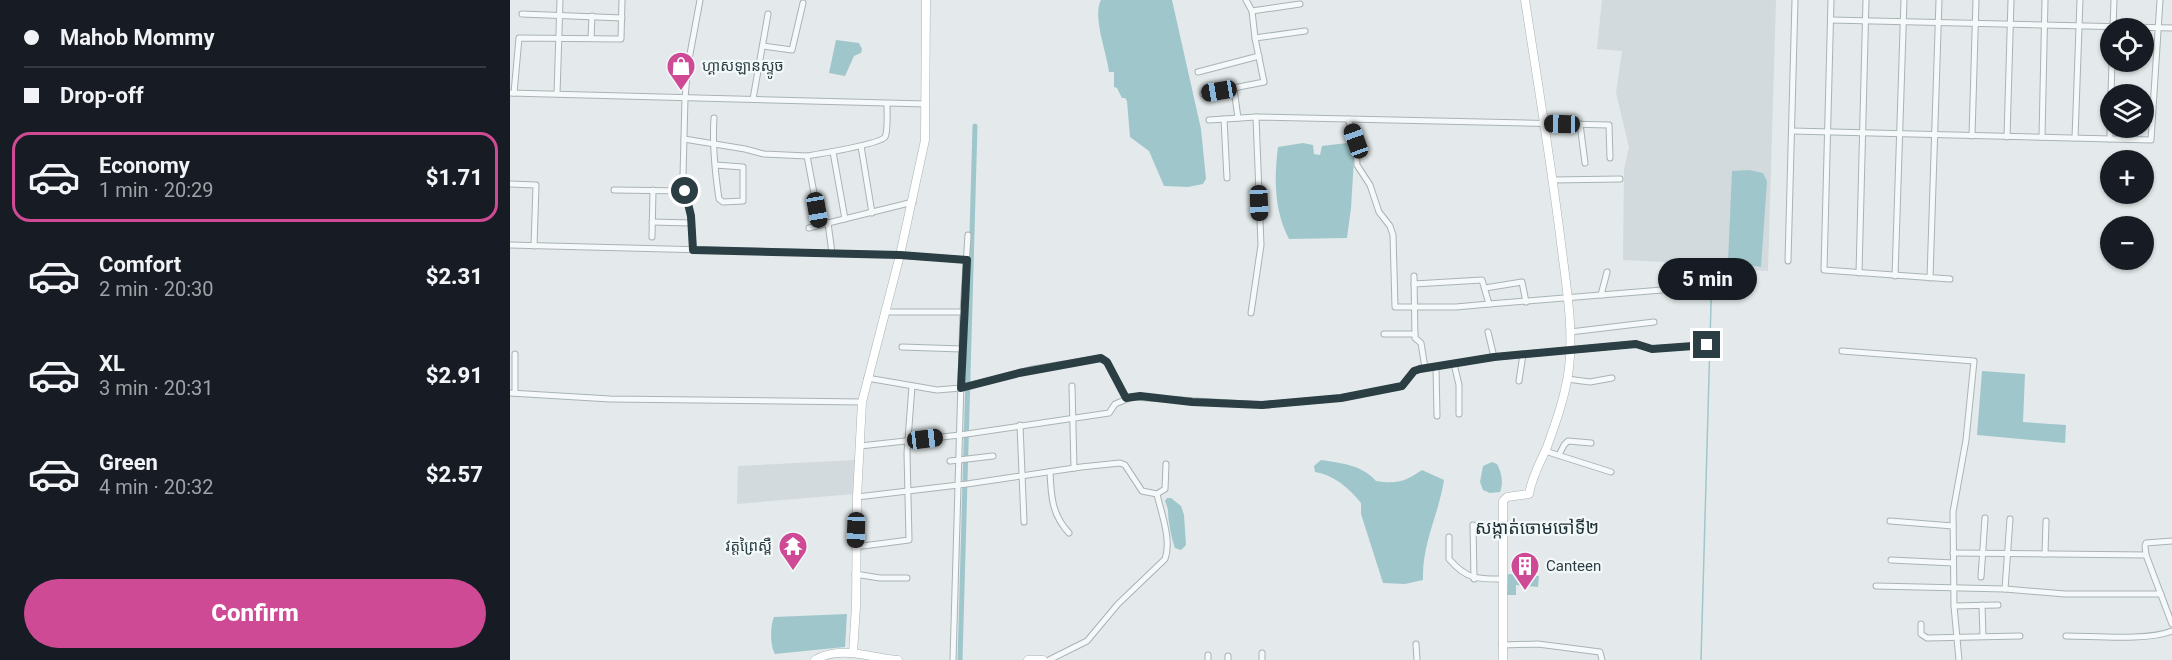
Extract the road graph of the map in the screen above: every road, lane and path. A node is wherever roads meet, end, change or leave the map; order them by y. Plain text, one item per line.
1 (560, 0) edge
2 (622, 0) edge
3 (700, 0) edge
4 (927, 0) edge
5 (1247, 0) edge
6 (1525, 0) edge
7 (1795, 0) edge
8 (1831, 0) edge
9 (1866, 0) edge
10 (1904, 0) edge
11 (1939, 0) edge
12 (1976, 0) edge
13 (2011, 0) edge
14 (2045, 0) edge
15 (2080, 0) edge
16 (2114, 0) edge
17 (2160, 0) edge
18 (803, 3) dead end
19 (1300, 4) dead end
20 (1252, 10) junction
21 (768, 14) dead end
22 (522, 15) dead end
23 (560, 15) junction
24 (592, 16) junction
25 (622, 18) junction
26 (2113, 18) edge
27 (1831, 20) junction
28 (1866, 21) junction
29 (1903, 22) junction
30 (1938, 22) junction
31 (1976, 23) junction
32 (2010, 24) junction
33 (2045, 25) junction
34 (2080, 26) junction
35 (2100, 27) edge
36 (2154, 28) edge
37 (2158, 28) junction
38 (2172, 28) edge
39 (1305, 31) dead end
40 (560, 38) junction
41 (591, 38) junction
42 (1255, 38) junction
43 (763, 46) junction
44 (1259, 56) junction
45 (1198, 72) dead end
46 (1234, 89) junction
47 (512, 93) edge
48 (557, 94) junction
49 (1203, 94) dead end
50 (685, 98) junction
51 (753, 99) junction
52 (887, 104) junction
53 (927, 104) junction
54 (1256, 117) junction
55 (714, 118) dead end
56 (1238, 118) junction
57 (1224, 119) junction
58 (1348, 119) junction
59 (1209, 120) dead end
60 (1544, 123) junction
61 (1580, 124) junction
62 (1792, 131) junction
63 (1827, 132) junction
64 (1863, 133) junction
65 (1900, 134) junction
66 (1934, 135) junction
67 (1972, 136) junction
68 (2007, 136) junction
69 (2042, 137) junction
70 (2075, 138) junction
71 (684, 139) junction
72 (2110, 139) joint
73 (712, 144) junction
74 (861, 146) junction
75 (833, 152) junction
76 (807, 156) junction
77 (1610, 159) dead end
78 (1584, 163) dead end
79 (715, 165) junction
80 (1227, 178) dead end
81 (1620, 179) dead end
82 (1553, 180) junction
83 (510, 184) edge
84 (614, 190) dead end
85 (653, 190) junction
86 (685, 191) junction
87 (913, 202) junction
88 (872, 213) junction
89 (845, 219) junction
90 (652, 222) junction
91 (691, 223) junction
92 (828, 224) junction
93 (820, 225) junction
94 (809, 228) dead end
95 (968, 235) dead end
96 (652, 237) dead end
97 (510, 245) edge
98 (534, 246) junction
99 (693, 250) junction
100 (832, 253) junction
101 (900, 255) junction
102 (967, 260) junction
103 (1788, 261) dead end
104 (1607, 272) dead end
105 (1859, 273) junction
106 (1414, 276) dead end
107 (1895, 276) junction
108 (1930, 278) junction
109 (1950, 279) dead end
110 (1414, 284) junction
111 (1485, 288) junction
112 (1662, 290) dead end
113 (1601, 295) junction
114 (1568, 298) junction
115 (1526, 302) junction
116 (1489, 304) junction
117 (1415, 308) junction
118 (886, 312) junction
119 (963, 312) junction
120 (1251, 313) dead end
121 (1654, 322) dead end
122 (1488, 332) dead end
123 (1570, 332) junction
124 (1384, 334) dead end
125 (1415, 334) junction
126 (1707, 345) dead end
127 (902, 347) dead end
128 (962, 349) junction
129 (1570, 350) junction
130 (1842, 351) dead end
131 (515, 354) dead end
132 (1523, 354) junction
133 (1494, 357) junction
134 (1454, 364) junction
135 (1436, 367) junction
136 (1425, 368) junction
137 (867, 378) junction
138 (1612, 378) dead end
139 (1567, 379) junction
140 (1519, 381) dead end
141 (1072, 386) dead end
142 (912, 387) junction
143 (965, 387) junction
144 (512, 393) edge
145 (1126, 398) junction
146 (862, 402) junction
147 (1459, 414) dead end
148 (1437, 416) dead end
149 (1072, 419) junction
150 (1020, 425) junction
151 (964, 434) junction
152 (908, 441) junction
153 (1591, 443) dead end
154 (860, 446) junction
155 (1545, 451) junction
156 (1559, 455) junction
157 (993, 456) dead end
158 (963, 460) junction
159 (950, 461) dead end
160 (1166, 464) dead end
161 (1074, 468) junction
162 (1050, 472) junction
163 (1611, 472) dead end
164 (1021, 476) junction
165 (962, 485) junction
166 (908, 491) junction
167 (1157, 494) junction
168 (857, 497) junction
169 (1985, 518) dead end
170 (2010, 519) dead end
171 (1890, 521) dead end
172 (2046, 521) dead end
173 (1024, 522) dead end
174 (1473, 525) dead end
175 (1953, 526) junction
176 (1069, 532) dead end
177 (1449, 537) dead end
178 (2172, 541) edge
179 (855, 547) junction
180 (1953, 553) junction
181 (1982, 553) junction
182 (2008, 554) junction
183 (2045, 554) junction
184 (2146, 555) junction
185 (1891, 560) dead end
186 (1953, 563) junction
187 (855, 574) junction
188 (1981, 577) dead end
189 (907, 578) dead end
190 (1474, 579) junction
191 (1503, 579) junction
192 (1876, 586) dead end
193 (1954, 588) junction
194 (2005, 590) junction
195 (2161, 594) junction
196 (1982, 605) junction
197 (1998, 605) dead end
198 (1954, 606) junction
199 (1921, 624) dead end
200 (2172, 624) edge
201 (2172, 631) edge
202 (1956, 636) junction
203 (1983, 636) junction
204 (2020, 636) dead end
205 (2066, 636) dead end
206 (1416, 644) dead end
207 (1502, 645) junction
208 (853, 653) junction
209 (815, 660) edge
210 (898, 660) edge
211 (953, 660) edge
212 (1029, 660) edge
213 (1043, 660) edge
214 (1048, 660) edge
215 (1418, 660) edge
216 (1503, 660) edge
217 (1602, 660) edge
218 (1959, 660) edge

1 - 23 street
2 - 25 street
3 - 50 street
4 - 53 street
5 - 20 street
6 - 60 street
7 - 62 street
8 - 27 street
9 - 28 street
10 - 29 street
11 - 30 street
12 - 31 street
13 - 32 street
14 - 33 street
15 - 34 street
16 - 26 street
17 - 37 street
18 - 43 street
19 - 20 street
20 - 42 street
21 - 43 street
22 - 23 street
23 - 24 street
23 - 40 street
24 - 25 street
24 - 41 street
25 - 41 street
27 - 28 street
27 - 63 street
28 - 29 street
28 - 64 street
29 - 30 street
29 - 65 street
30 - 31 street
30 - 66 street
31 - 32 street
31 - 67 street
32 - 33 street
32 - 68 street
33 - 34 street
33 - 69 street
34 - 35 street
34 - 70 street
36 - 37 street
37 - 38 street
37 - 72 street
39 - 42 street
40 - 41 street
40 - 47 street
40 - 48 street
42 - 44 street
43 - 51 street
44 - 45 street
44 - 46 street
46 - 49 street
46 - 56 street
47 - 48 street
48 - 50 street
50 - 51 street
50 - 71 street
51 - 52 street
52 - 53 street
52 - 74 street
53 - 87 street
54 - 56 street
54 - 58 street
54 - 120 street
55 - 73 street
56 - 57 street
57 - 59 street
57 - 80 street
58 - 60 street
58 - 117 street
60 - 61 street
60 - 82 street
61 - 77 street
61 - 78 street
62 - 63 street
62 - 103 street
63 - 64 street
63 - 105 street
64 - 65 street
64 - 105 street
65 - 66 street
65 - 107 street
66 - 67 street
66 - 108 street
67 - 68 street
68 - 69 street
69 - 70 street
70 - 72 street
71 - 73 street
71 - 86 street
73 - 76 street
73 - 79 street
74 - 75 street
74 - 88 street
75 - 76 street
75 - 89 street
76 - 93 street
79 - 79 street
81 - 82 street
82 - 114 street
83 - 98 street
84 - 85 street
85 - 86 street
85 - 90 street
86 - 91 street
87 - 88 street
87 - 101 street
88 - 89 street
89 - 92 street
90 - 91 street
90 - 96 street
91 - 99 street
92 - 93 street
92 - 100 street
93 - 94 street
95 - 102 street
97 - 98 street
98 - 99 street
99 - 100 street
100 - 101 street
101 - 102 street
101 - 118 street
102 - 119 street
104 - 113 street
105 - 107 street
106 - 110 street
107 - 108 street
108 - 109 street
110 - 111 street
110 - 117 street
111 - 115 street
111 - 116 street
112 - 113 street
113 - 114 street
114 - 115 street
114 - 123 street
115 - 116 street
116 - 117 street
117 - 125 street
118 - 119 street
118 - 137 street
119 - 128 street
121 - 123 street
122 - 133 street
123 - 129 street
124 - 125 street
125 - 136 street
126 - 129 street
127 - 128 street
128 - 143 street
129 - 132 street
129 - 139 street
130 - 175 street
131 - 144 street
132 - 133 street
132 - 140 street
133 - 134 street
134 - 135 street
134 - 147 street
135 - 136 street
135 - 148 street
136 - 145 street
137 - 142 street
137 - 146 street
138 - 139 street
139 - 155 street
141 - 149 street
142 - 143 street
142 - 152 street
143 - 145 street
143 - 151 street
144 - 146 street
145 - 149 street
146 - 154 street
149 - 150 street
149 - 161 street
150 - 151 street
150 - 164 street
151 - 152 street
151 - 158 street
152 - 154 street
152 - 166 street
153 - 156 street
154 - 168 street
155 - 156 street
155 - 191 street
156 - 163 street
157 - 158 street
158 - 159 street
158 - 165 street
160 - 167 street
161 - 162 street
161 - 167 street
162 - 164 street
162 - 176 street
164 - 165 street
164 - 173 street
165 - 166 street
165 - 211 street
166 - 168 street
166 - 179 street
167 - 214 street
168 - 179 street
169 - 181 street
170 - 182 street
171 - 175 street
172 - 183 street
174 - 190 street
175 - 180 street
177 - 190 street
178 - 184 street
179 - 187 street
180 - 181 street
180 - 186 street
181 - 182 street
181 - 188 street
182 - 183 street
182 - 194 street
183 - 184 street
184 - 195 street
185 - 186 street
186 - 193 street
187 - 189 street
187 - 208 street
190 - 191 street
191 - 207 street
192 - 193 street
193 - 194 street
193 - 198 street
194 - 195 street
195 - 200 street
196 - 197 street
196 - 198 street
196 - 203 street
198 - 202 street
199 - 202 street
201 - 205 street
202 - 203 street
202 - 218 street
203 - 204 street
206 - 215 street
207 - 216 street
207 - 217 street
208 - 209 street
208 - 210 street
212 - 213 street

